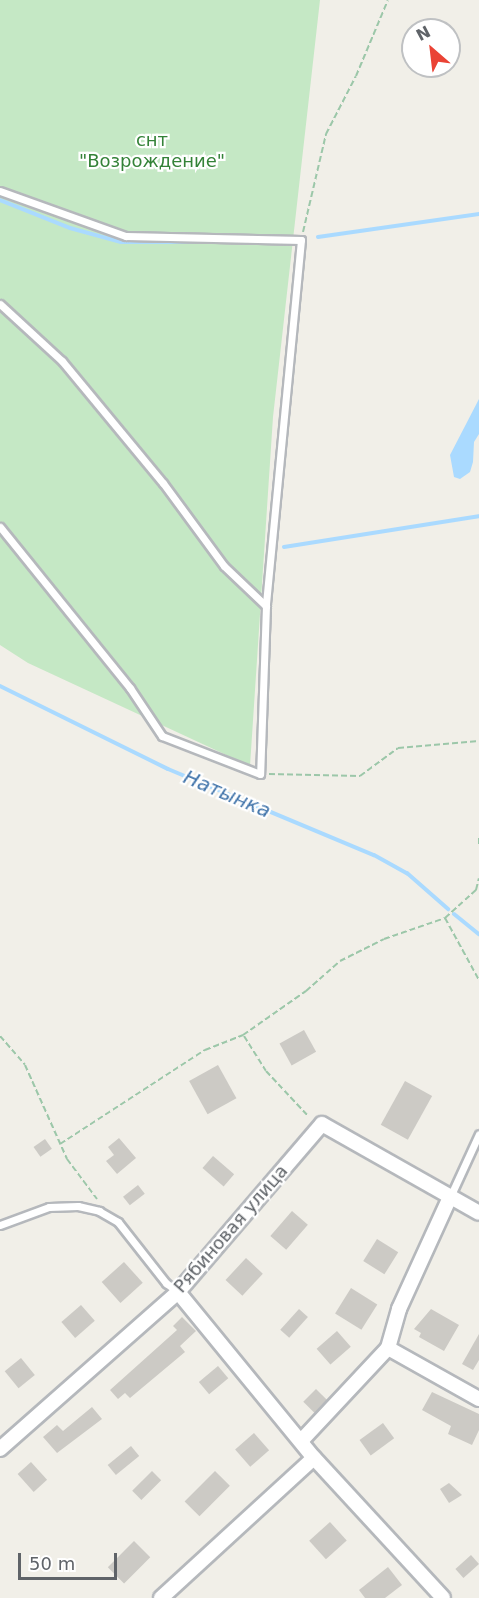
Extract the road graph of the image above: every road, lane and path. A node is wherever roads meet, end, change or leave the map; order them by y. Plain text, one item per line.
1 (388, 0) edge
2 (0, 191) edge
3 (301, 240) junction
4 (0, 304) edge
5 (0, 528) edge
6 (267, 606) junction
7 (479, 741) edge
8 (260, 774) junction
9 (479, 838) edge
10 (479, 847) edge
11 (479, 878) edge
12 (445, 918) junction
13 (479, 980) edge
14 (243, 1035) junction
15 (0, 1036) edge
16 (322, 1124) junction
17 (479, 1134) edge
18 (60, 1144) junction
19 (450, 1197) junction
20 (99, 1211) junction
21 (479, 1213) edge
22 (0, 1225) edge
23 (178, 1292) junction
24 (388, 1348) junction
25 (479, 1399) edge
26 (301, 1441) junction
27 (0, 1449) edge
28 (314, 1458) junction
29 (162, 1598) edge
30 (443, 1598) edge

1 - 3 path
2 - 3 lane
3 - 6 lane
4 - 6 lane
5 - 8 lane
6 - 8 lane
7 - 8 path
9 - 10 path
11 - 12 path
12 - 13 path
12 - 14 path
14 - 16 path
14 - 18 path
15 - 18 path
16 - 19 street
16 - 23 street, Рябиновая улица
17 - 19 lane
18 - 20 path
19 - 21 street
19 - 24 street
20 - 22 lane
20 - 23 lane
23 - 26 street
23 - 27 street, Рябиновая улица
24 - 25 street
24 - 26 street
26 - 28 street
28 - 29 street
28 - 30 street

